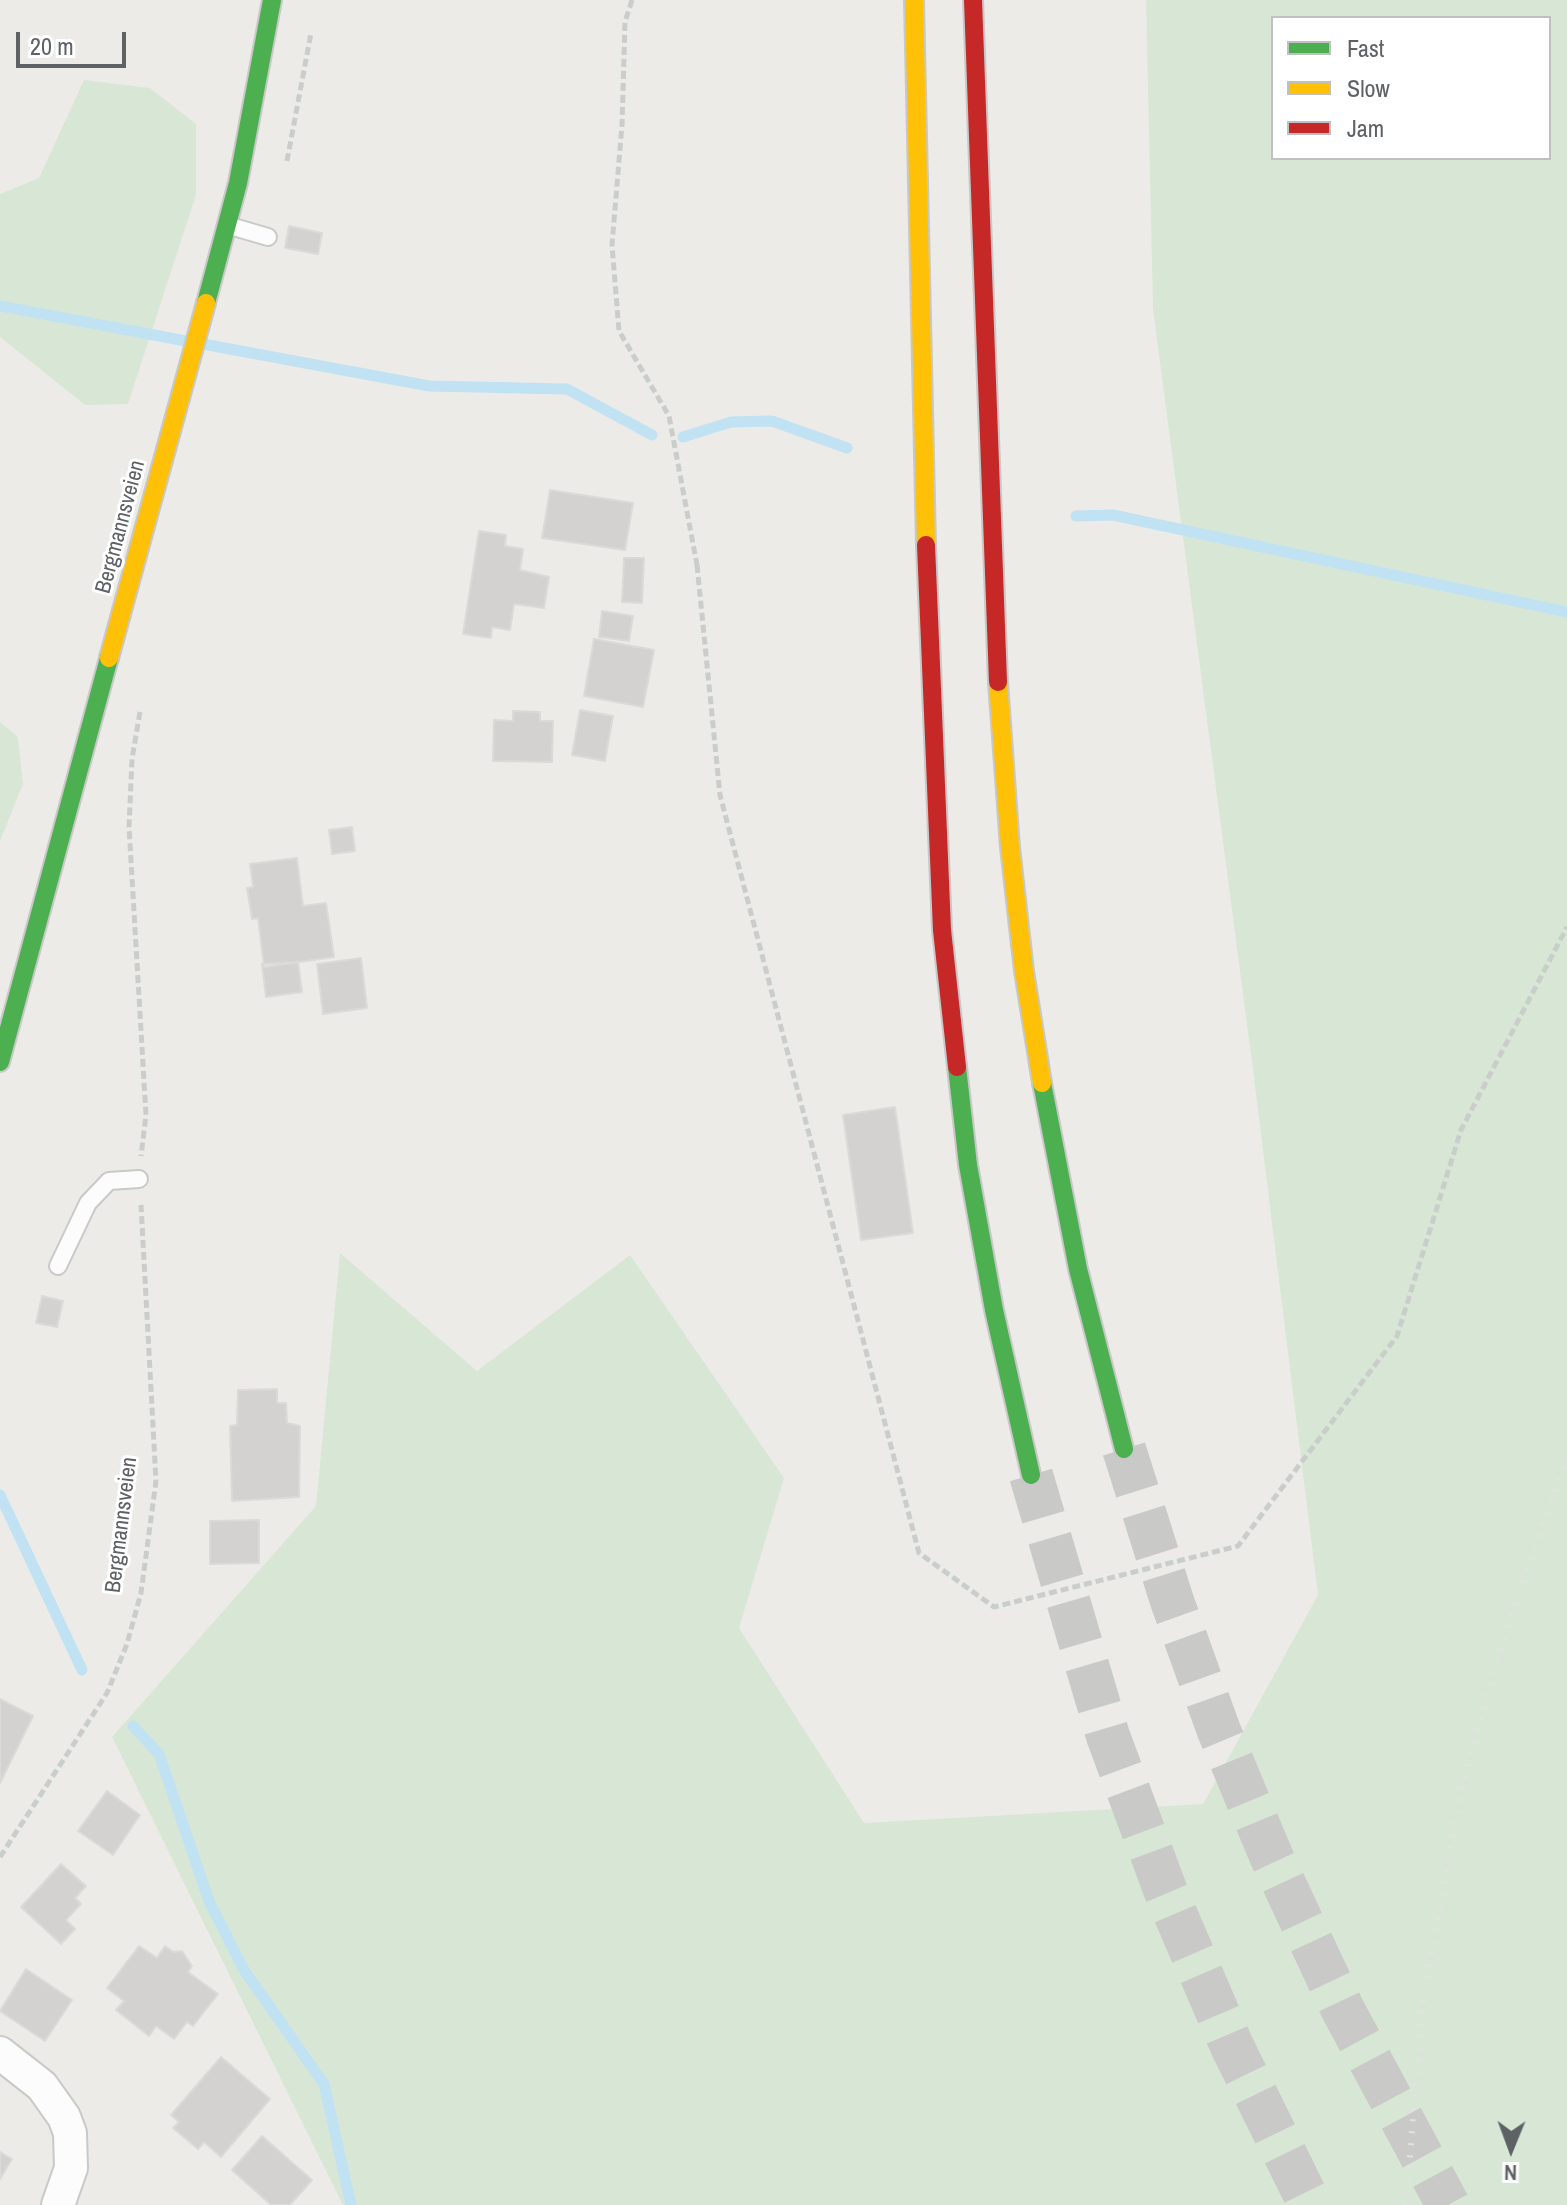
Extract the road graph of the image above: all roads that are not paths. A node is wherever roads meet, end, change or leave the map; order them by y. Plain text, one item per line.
1 (272, 0) edge
2 (914, 0) edge
3 (973, 0) edge
4 (227, 225) junction
5 (268, 237) dead end
6 (0, 1062) edge
7 (139, 1171) road end
8 (58, 1266) dead end
9 (1124, 1449) tunnel mouth
10 (1031, 1475) tunnel mouth
11 (0, 2053) edge
12 (58, 2205) edge

1 - 4 main road, Bergmannsveien
2 - 10 main road
3 - 9 main road
4 - 5 lane
4 - 6 main road, Bergmannsveien
7 - 8 lane
11 - 12 street

